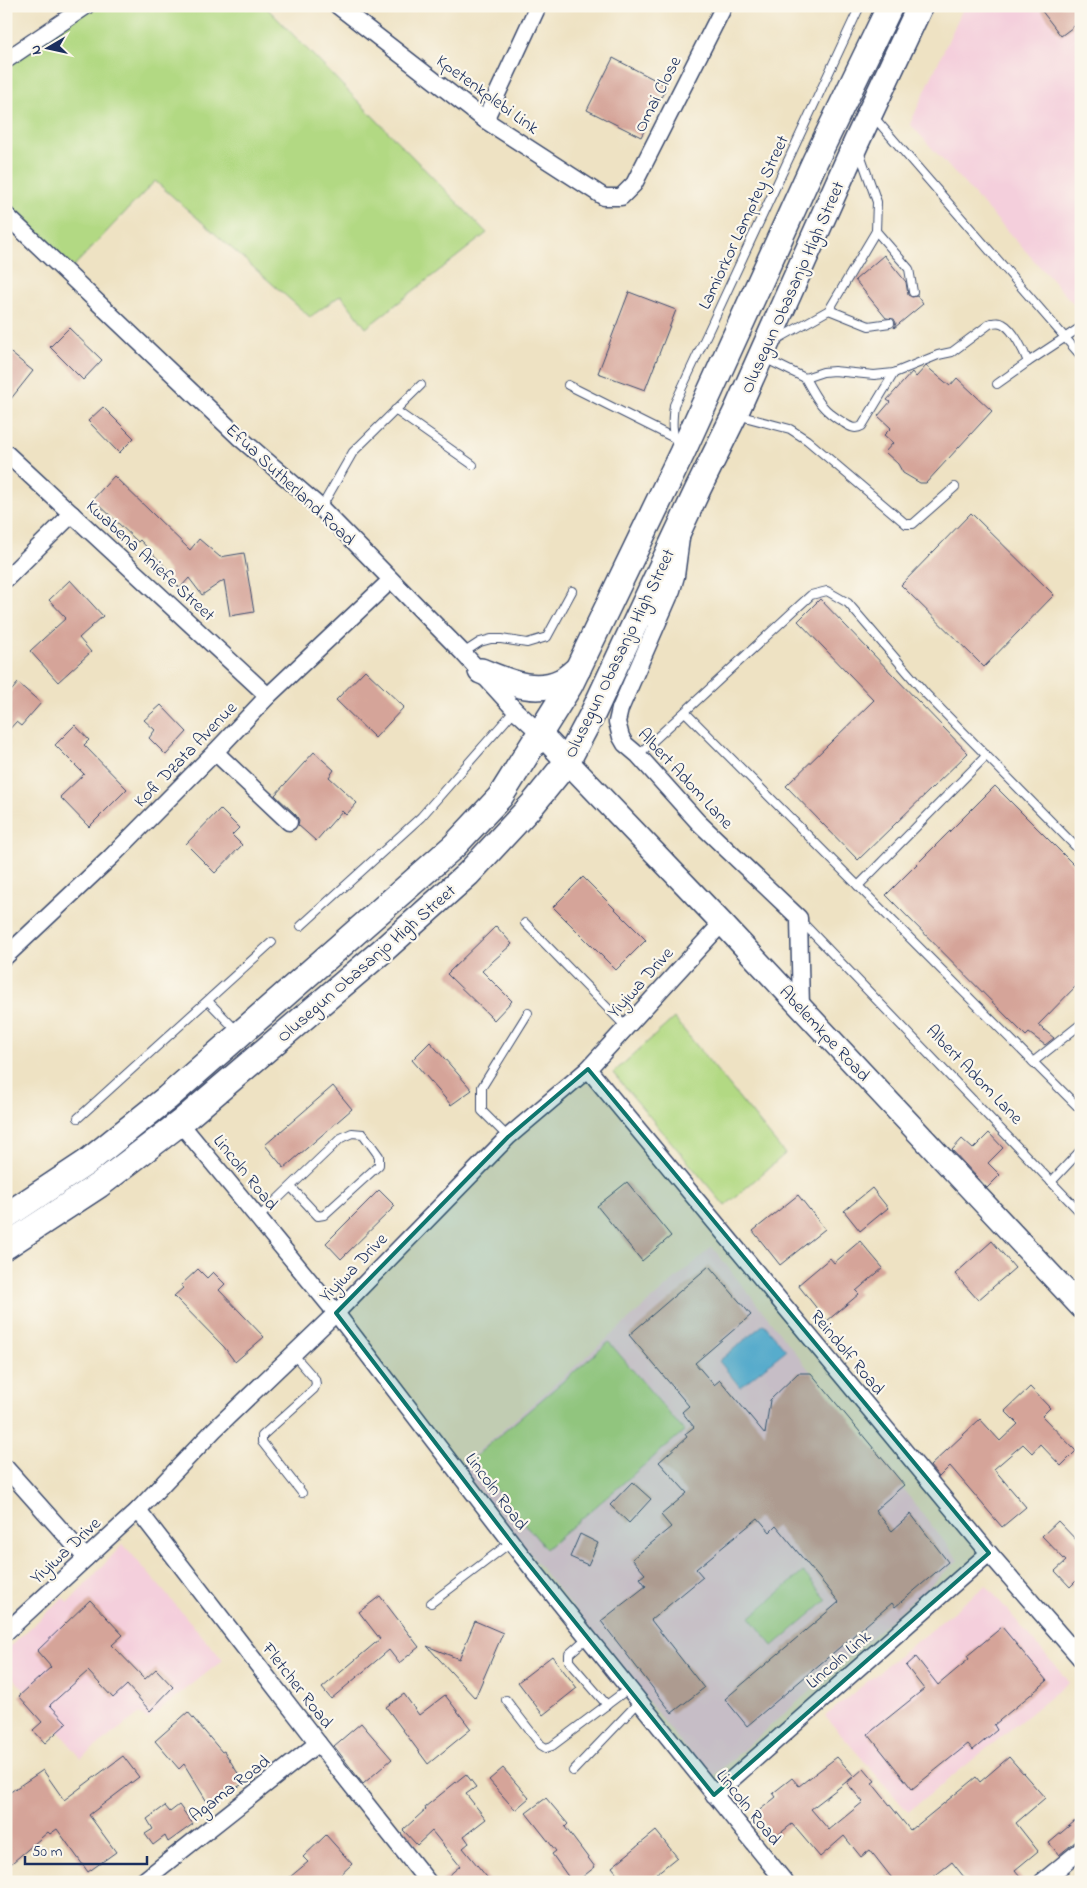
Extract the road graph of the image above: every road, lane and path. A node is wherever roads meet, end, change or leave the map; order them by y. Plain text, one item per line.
1 (86, 6) edge
2 (338, 6) edge
3 (538, 6) edge
4 (724, 6) edge
5 (860, 6) edge
6 (890, 6) edge
7 (920, 6) edge
8 (6, 60) edge
9 (870, 113) junction
10 (485, 120) junction
11 (856, 144) junction
12 (621, 197) joint
13 (6, 215) edge
14 (876, 231) junction
15 (913, 292) dead end
16 (829, 310) junction
17 (890, 323) dead end
18 (1081, 327) edge
19 (1066, 338) junction
20 (763, 351) junction
21 (1081, 356) edge
22 (1028, 362) junction
23 (894, 373) junction
24 (806, 378) junction
25 (568, 384) dead end
26 (996, 384) dead end
27 (421, 385) dead end
28 (395, 410) junction
29 (735, 414) junction
30 (678, 446) junction
31 (6, 453) edge
32 (473, 465) dead end
33 (955, 487) dead end
34 (321, 508) junction
35 (72, 514) junction
36 (682, 524) junction
37 (6, 579) edge
38 (391, 580) junction
39 (572, 591) dead end
40 (463, 653) junction
41 (578, 668) junction
42 (481, 671) junction
43 (268, 696) junction
44 (515, 710) junction
45 (685, 712) junction
46 (539, 732) junction
47 (215, 752) junction
48 (638, 755) junction
49 (986, 756) junction
50 (567, 762) junction
51 (289, 822) dead end
52 (1081, 852) edge
53 (858, 886) junction
54 (799, 918) junction
55 (525, 923) dead end
56 (722, 923) junction
57 (301, 926) dead end
58 (272, 942) dead end
59 (6, 956) edge
60 (208, 1001) junction
61 (801, 1008) junction
62 (528, 1013) dead end
63 (1081, 1024) edge
64 (626, 1027) junction
65 (240, 1034) junction
66 (1033, 1062) junction
67 (588, 1069) junction
68 (1081, 1110) edge
69 (78, 1118) dead end
70 (180, 1123) junction
71 (508, 1137) junction
72 (1081, 1150) edge
73 (1051, 1182) junction
74 (291, 1187) junction
75 (1081, 1213) edge
76 (6, 1216) edge
77 (258, 1218) junction
78 (6, 1246) edge
79 (1081, 1307) edge
80 (336, 1313) junction
81 (294, 1354) junction
82 (6, 1468) edge
83 (302, 1493) dead end
84 (138, 1510) junction
85 (511, 1542) junction
86 (989, 1553) junction
87 (86, 1558) junction
88 (431, 1603) dead end
89 (6, 1632) edge
90 (587, 1638) junction
91 (1081, 1659) edge
92 (628, 1688) junction
93 (506, 1700) dead end
94 (639, 1702) junction
95 (607, 1704) junction
96 (318, 1744) junction
97 (573, 1771) dead end
98 (714, 1795) junction
99 (1081, 1850) edge
100 (142, 1882) edge
101 (428, 1882) edge
102 (785, 1882) edge
103 (1042, 1882) edge

1 - 8 street
2 - 10 street, Kpetenkplebi Link
3 - 10 street
4 - 12 street, Omai Close
5 - 30 lane, Lamiorkor Lamptey Street
6 - 30 main road, Olusegun Obasanjo High Street
7 - 9 main road, Olusegun Obasanjo High Street
9 - 11 main road, Olusegun Obasanjo High Street
9 - 19 lane
10 - 12 street, Kpetenkplebi Link
11 - 14 lane
11 - 20 main road, Olusegun Obasanjo High Street
13 - 34 street, Efua Sutherland Road
14 - 15 lane
14 - 16 lane
16 - 17 lane
16 - 20 lane
18 - 19 lane
19 - 21 lane
19 - 22 lane
20 - 24 lane
20 - 29 main road, Olusegun Obasanjo High Street
22 - 23 lane
22 - 26 lane
23 - 24 lane
23 - 24 lane
25 - 30 lane
27 - 28 lane
28 - 32 lane
28 - 34 lane
29 - 33 lane
29 - 36 main road, Olusegun Obasanjo High Street
30 - 41 main road, Olusegun Obasanjo High Street
31 - 35 street, Kwabena Aniefe Street
34 - 38 street, Efua Sutherland Road
35 - 37 street
35 - 43 street, Kwabena Aniefe Street
36 - 48 street, Albert Adom Lane
36 - 50 main road, Olusegun Obasanjo High Street
38 - 40 street, Efua Sutherland Road
38 - 43 street, Kofi Dzata Avenue
39 - 40 lane
40 - 42 street, Efua Sutherland Road
41 - 42 main road
41 - 46 main road, Olusegun Obasanjo High Street
42 - 44 street, Efua Sutherland Road
43 - 47 street, Kofi Dzata Avenue
44 - 46 street, Efua Sutherland Road
44 - 57 lane
45 - 48 lane
45 - 49 lane
45 - 53 lane
46 - 50 street, Efua Sutherland Road
46 - 65 main road, Olusegun Obasanjo High Street
47 - 51 street
47 - 59 street, Kofi Dzata Avenue
48 - 54 street, Albert Adom Lane
49 - 52 lane
49 - 53 lane
50 - 56 street, Abelemkpe Road
50 - 70 main road, Olusegun Obasanjo High Street
53 - 66 lane
54 - 61 street
54 - 73 lane, Albert Adom Lane
55 - 64 lane
56 - 61 street, Abelemkpe Road
56 - 64 street, Yiyiwa Drive
58 - 60 lane
60 - 65 lane
60 - 69 lane
61 - 79 street, Abelemkpe Road
62 - 71 lane
63 - 66 lane
64 - 67 street, Yiyiwa Drive
65 - 76 main road, Olusegun Obasanjo High Street
66 - 68 lane
67 - 71 street, Yiyiwa Drive
67 - 86 street, Reindolf Road
70 - 77 street, Lincoln Road
70 - 78 main road, Olusegun Obasanjo High Street
71 - 80 street, Yiyiwa Drive
72 - 73 lane
73 - 75 lane, Albert Adom Lane
74 - 74 lane
74 - 77 lane
77 - 80 street, Lincoln Road
80 - 81 street, Yiyiwa Drive
80 - 85 street, Lincoln Road
81 - 83 lane
81 - 84 street, Yiyiwa Drive
82 - 87 street
84 - 87 street, Yiyiwa Drive
84 - 96 street, Fletcher Road
85 - 88 lane
85 - 90 street, Lincoln Road
86 - 91 street, Reindolf Road
86 - 98 street, Lincoln Link
87 - 89 street, Yiyiwa Drive
90 - 92 street, Lincoln Road
90 - 95 lane
92 - 94 street, Lincoln Road
92 - 95 lane
93 - 95 lane
94 - 97 lane
94 - 98 street, Lincoln Road
96 - 100 street, Agama Road
96 - 101 street, Fletcher Road
98 - 102 street, Lincoln Road
99 - 103 street

